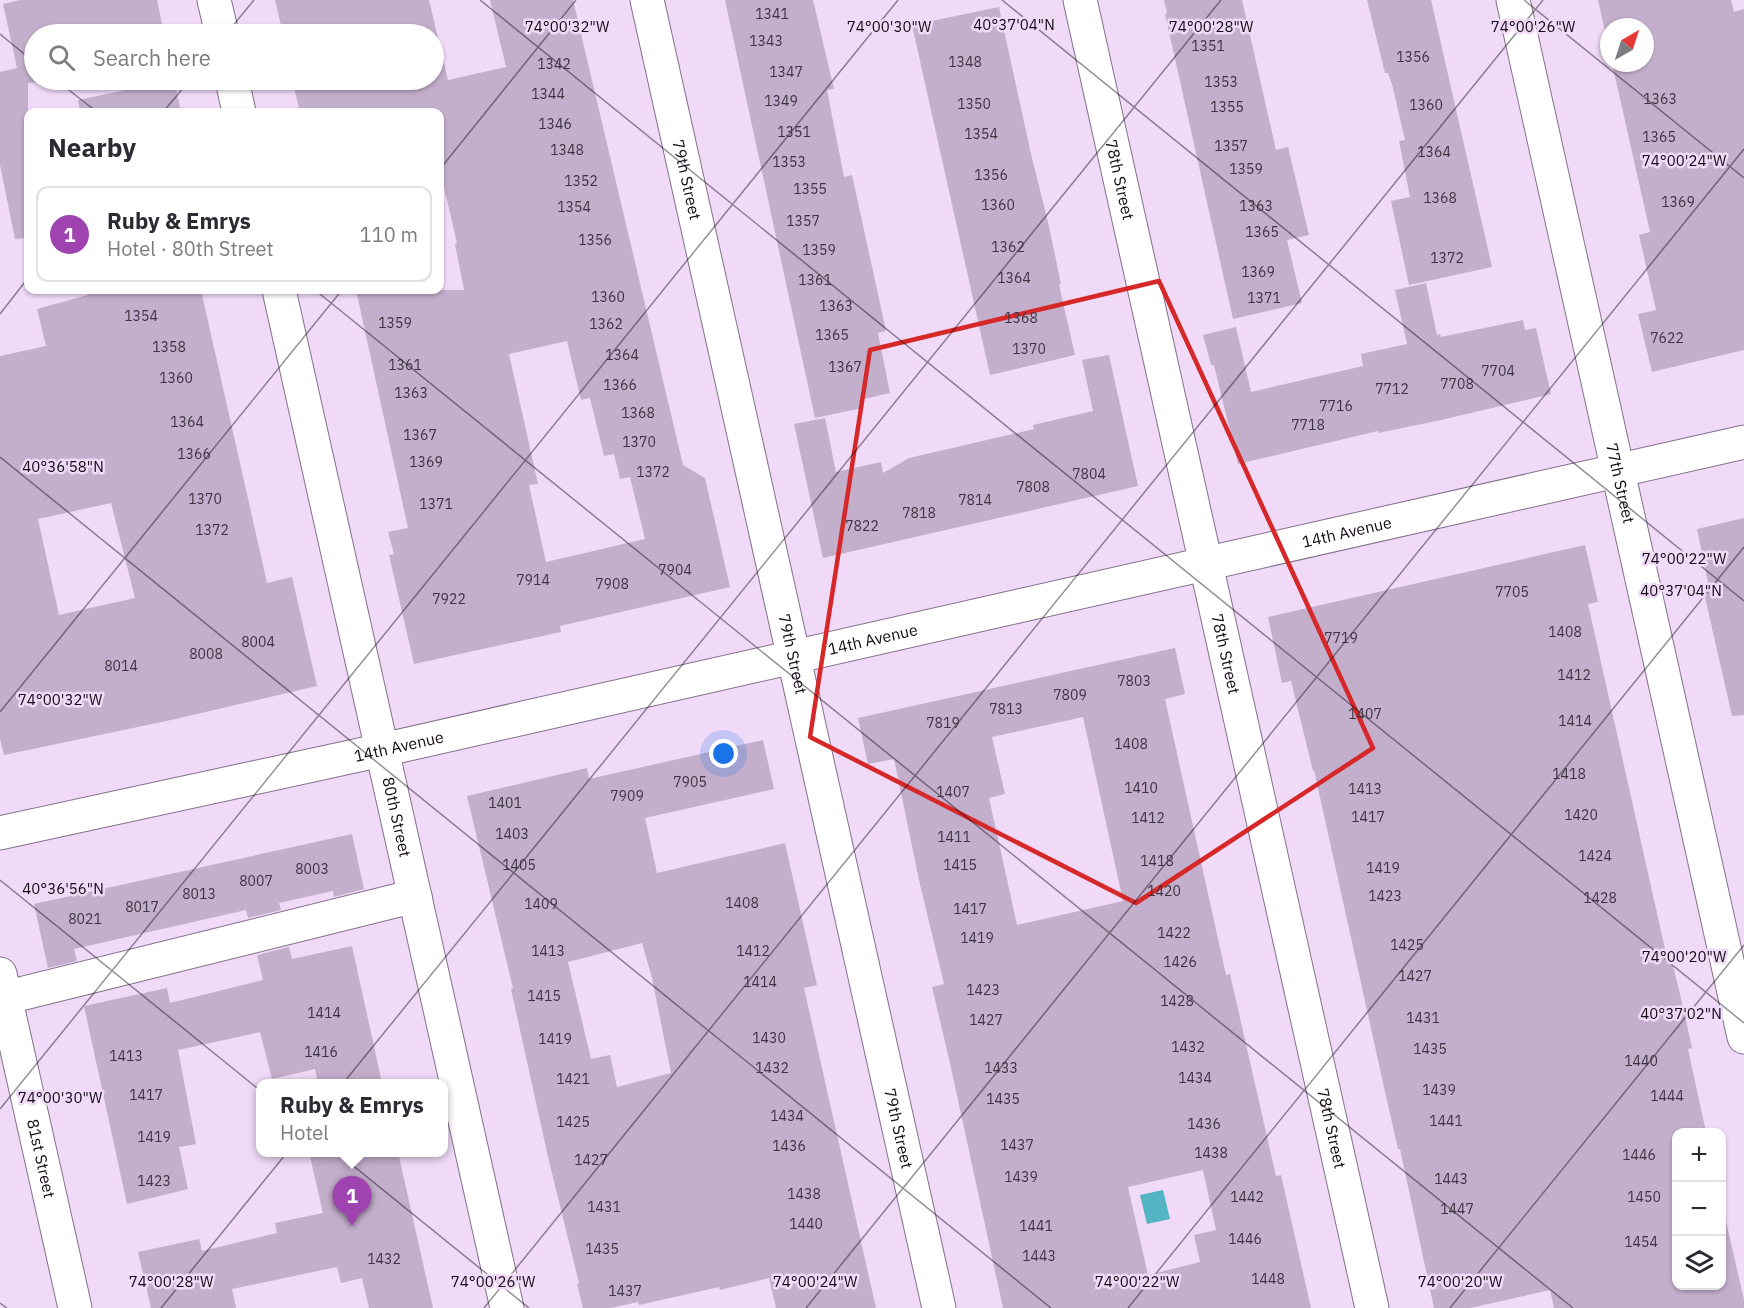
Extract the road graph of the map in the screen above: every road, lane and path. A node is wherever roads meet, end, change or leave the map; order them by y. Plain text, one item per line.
1 (214, 0) edge
2 (647, 0) edge
3 (1080, 0) edge
4 (1513, 0) edge
5 (220, 24) edge
6 (234, 90) edge
7 (238, 108) edge
8 (280, 294) edge
9 (1744, 442) edge
10 (1618, 471) junction
11 (1206, 564) junction
12 (794, 655) junction
13 (382, 750) junction
14 (0, 833) edge
15 (415, 896) junction
16 (2, 990) edge
17 (1744, 1037) edge
18 (75, 1308) edge
19 (507, 1308) edge
20 (939, 1308) edge
21 (1372, 1308) edge

1 - 5 street
2 - 12 street, 79th Street
3 - 11 street, 78th Street
4 - 10 street, 77th Street
6 - 7 street
8 - 13 street, 80th Street
9 - 10 street, 14th Avenue
10 - 11 street, 14th Avenue
10 - 17 street, 77th Street
11 - 12 street, 14th Avenue
11 - 21 street, 78th Street
12 - 13 street, 14th Avenue
12 - 20 street, 79th Street
13 - 14 street, 14th Avenue
13 - 15 street, 80th Street
15 - 16 street
15 - 19 street, 80th Street
16 - 18 street, 81st Street

